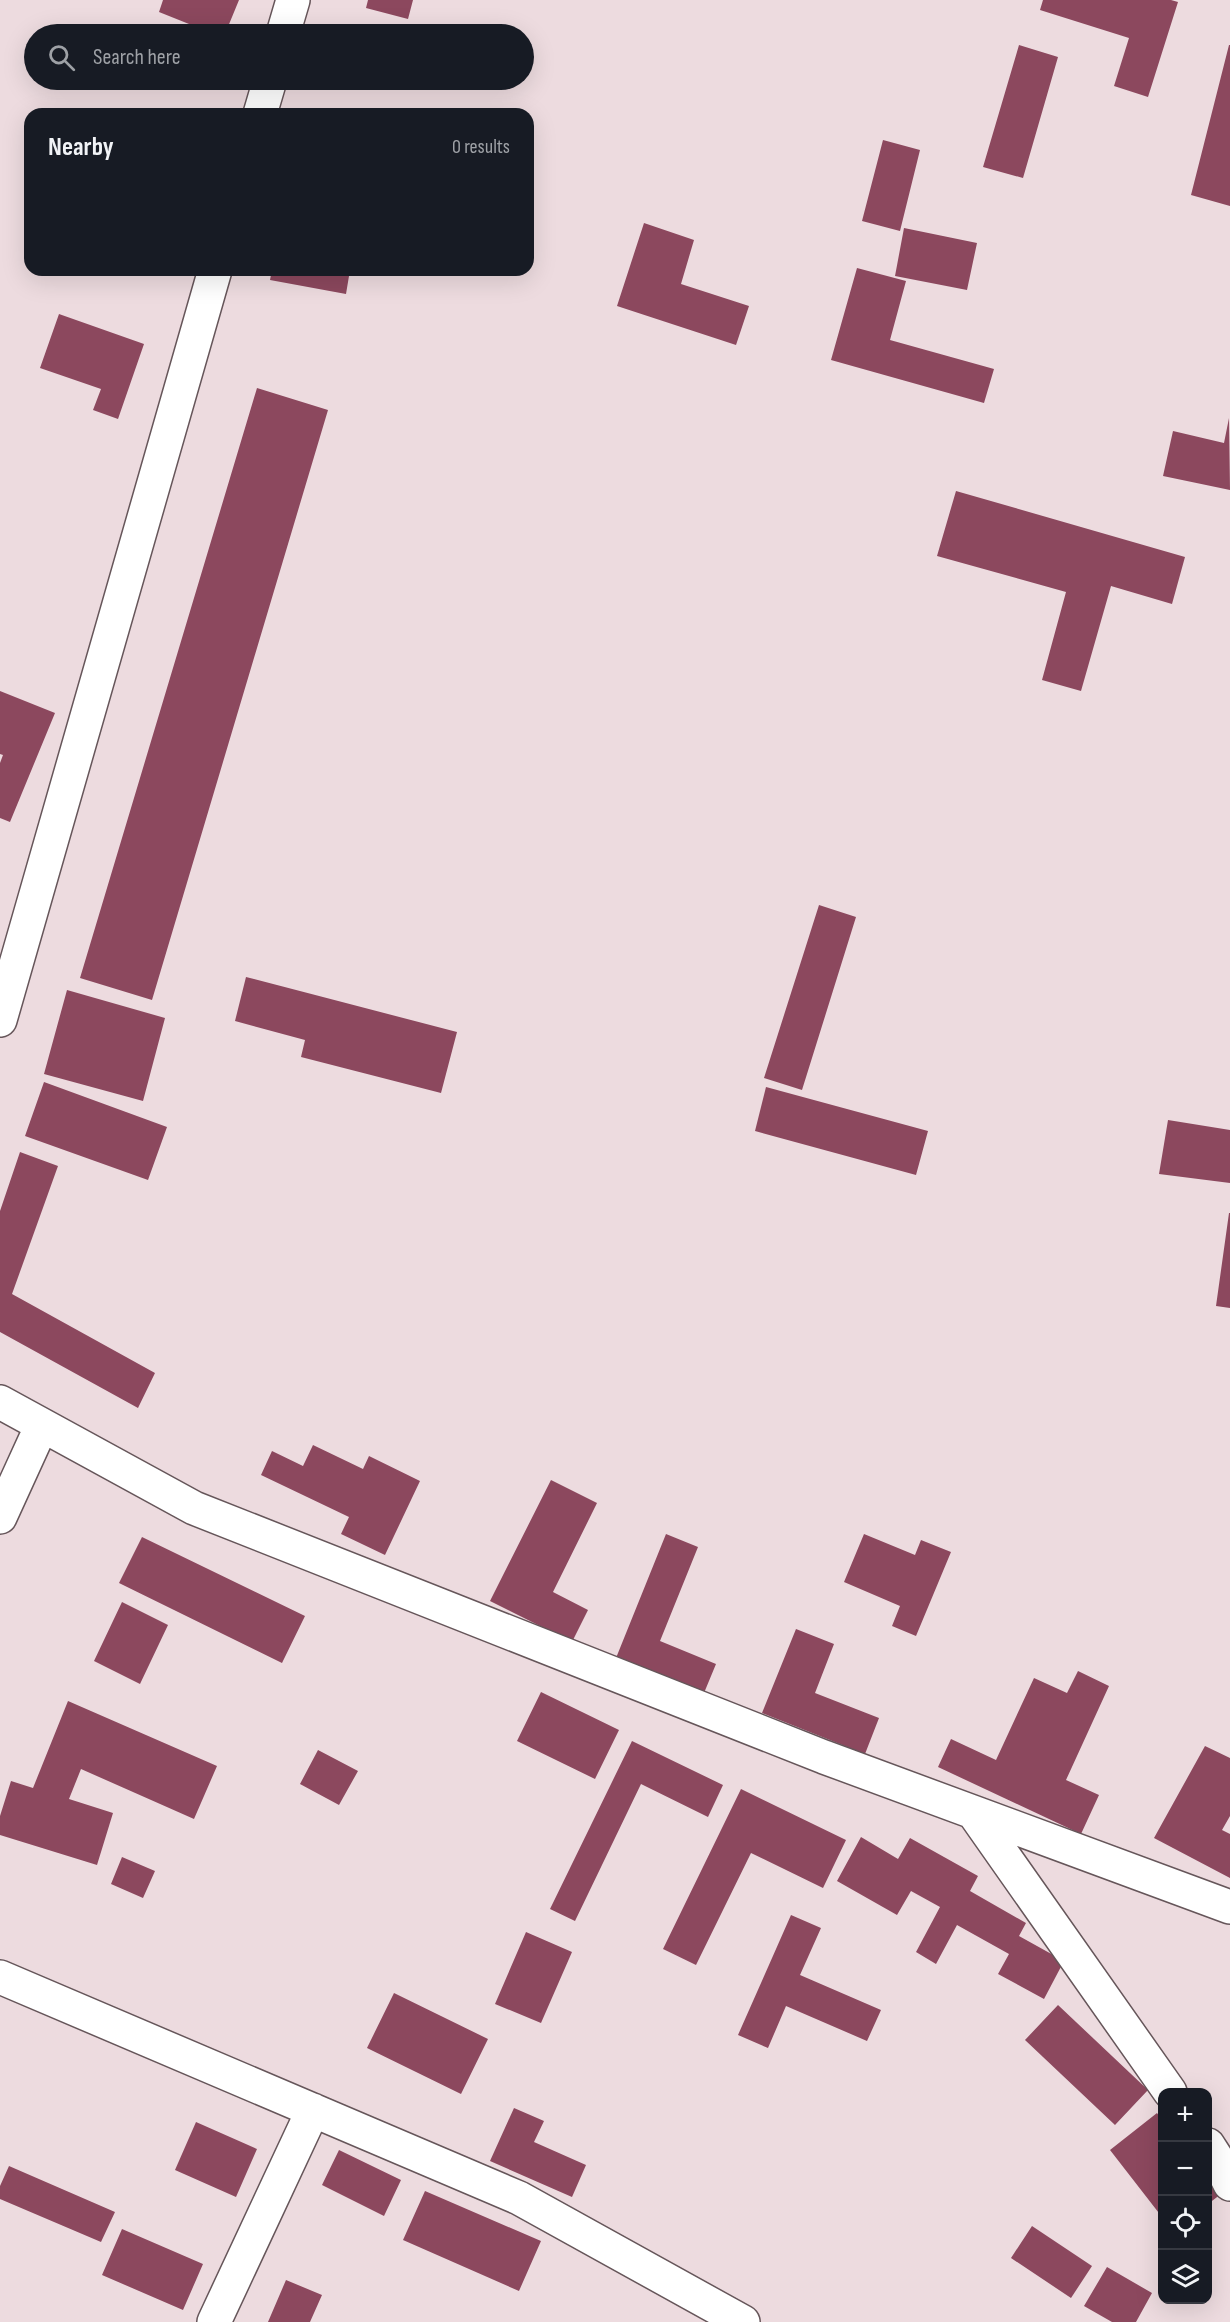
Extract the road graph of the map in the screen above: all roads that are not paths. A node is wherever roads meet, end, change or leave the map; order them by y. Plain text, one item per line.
1 (293, 0) edge
2 (286, 24) edge
3 (267, 90) edge
4 (262, 108) edge
5 (213, 276) edge
6 (0, 1020) edge
7 (0, 1402) edge
8 (42, 1425) junction
9 (0, 1517) edge
10 (974, 1812) junction
11 (1230, 1906) edge
12 (0, 1977) edge
13 (1167, 2088) edge
14 (314, 2110) junction
15 (1212, 2151) edge
16 (1230, 2184) edge
17 (214, 2322) edge
18 (743, 2322) edge

1 - 2 street
3 - 4 street
5 - 6 street
7 - 8 street
8 - 9 street
8 - 10 street
10 - 11 street
10 - 13 street
12 - 14 street
14 - 17 street
14 - 18 street
15 - 16 street

